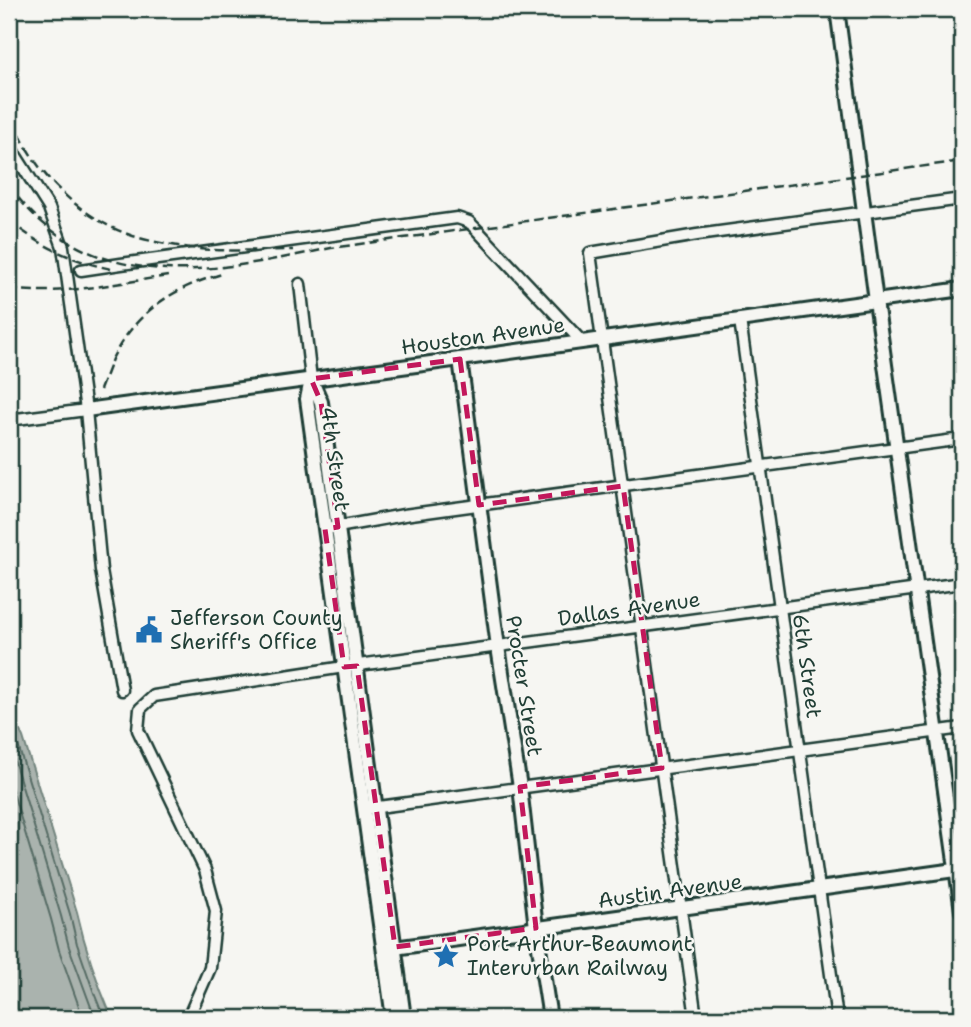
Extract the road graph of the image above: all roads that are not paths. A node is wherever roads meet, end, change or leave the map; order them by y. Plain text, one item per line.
1 (837, 9) edge
2 (9, 145) edge
3 (962, 199) edge
4 (865, 213) junction
5 (81, 270) dead end
6 (300, 284) dead end
7 (962, 289) edge
8 (876, 301) junction
9 (740, 320) junction
10 (602, 339) junction
11 (582, 342) junction
12 (460, 359) junction
13 (311, 379) junction
14 (86, 410) junction
15 (9, 420) edge
16 (962, 439) edge
17 (898, 448) junction
18 (760, 467) junction
19 (623, 486) junction
20 (478, 505) junction
21 (331, 528) junction
22 (962, 583) edge
23 (918, 589) junction
24 (780, 608) junction
25 (643, 627) junction
26 (498, 647) junction
27 (351, 666) junction
28 (122, 690) dead end
29 (962, 728) edge
30 (937, 732) junction
31 (799, 750) junction
32 (662, 768) junction
33 (520, 787) junction
34 (370, 808) junction
35 (960, 869) edge
36 (819, 889) junction
37 (681, 909) junction
38 (962, 911) edge
39 (536, 928) junction
40 (389, 948) junction
41 (962, 1015) edge
42 (188, 1018) edge
43 (393, 1018) edge
44 (404, 1018) edge
45 (550, 1018) edge
46 (696, 1018) edge
47 (837, 1018) edge
48 (939, 1018) edge

1 - 4 street
2 - 14 street
3 - 4 street
4 - 8 street
4 - 10 street
5 - 11 street
6 - 13 street
7 - 8 street, Houston Avenue
8 - 9 street, Houston Avenue
8 - 17 street
9 - 10 street, Houston Avenue
9 - 18 street, 6th Street
10 - 11 street, Houston Avenue
10 - 19 street
11 - 12 street, Houston Avenue
12 - 13 street, Houston Avenue
12 - 20 street, Procter Street
13 - 14 street, Houston Avenue
13 - 21 street, 4th Street
14 - 15 street, Houston Avenue
14 - 28 street
16 - 17 street
17 - 18 street
17 - 23 street
18 - 19 street
18 - 24 street, 6th Street
19 - 20 street
19 - 25 street
20 - 21 street
20 - 26 street, Procter Street
21 - 27 street, 4th Street
22 - 23 street, Dallas Avenue
23 - 24 street, Dallas Avenue
23 - 30 street
24 - 25 street, Dallas Avenue
24 - 31 street, 6th Street
25 - 26 street, Dallas Avenue
25 - 32 street
26 - 27 street, Dallas Avenue
26 - 33 street, Procter Street
27 - 34 street, 4th Street
27 - 42 street, Dallas Avenue
29 - 30 street
30 - 31 street
30 - 35 street
31 - 32 street
31 - 36 street, 6th Street
32 - 33 street
32 - 37 street
33 - 34 street
33 - 39 street, Procter Street
34 - 40 street, 4th Street
35 - 36 street, Austin Avenue
35 - 38 street
36 - 37 street, Austin Avenue
36 - 47 street, 6th Street
37 - 39 street, Austin Avenue
37 - 46 street
39 - 40 street, Austin Avenue
39 - 45 street, Procter Street
40 - 43 street, 4th Street
40 - 44 street, 4th Street
41 - 48 street

